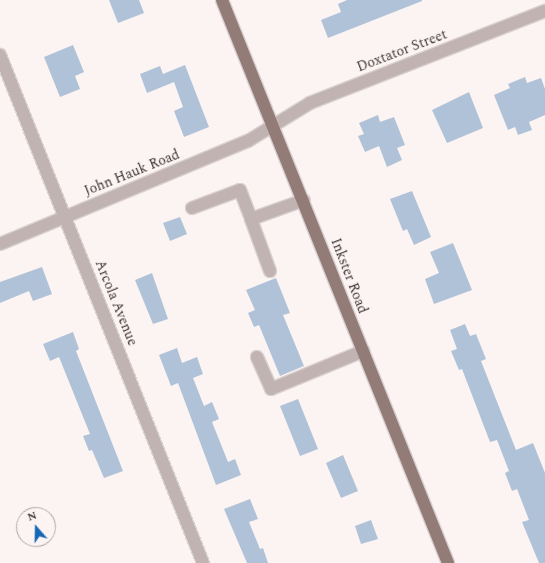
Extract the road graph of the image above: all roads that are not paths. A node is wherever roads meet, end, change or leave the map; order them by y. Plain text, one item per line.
1 (222, 0) edge
2 (545, 11) edge
3 (0, 55) edge
4 (274, 126) junction
5 (304, 200) junction
6 (192, 208) dead end
7 (66, 217) junction
8 (251, 219) junction
9 (0, 244) edge
10 (270, 271) dead end
11 (363, 351) junction
12 (257, 357) dead end
13 (445, 562) edge
14 (203, 563) edge

1 - 4 main road, Inkster Road
2 - 4 street, Doxtator Street
3 - 7 street, Arcola Avenue
4 - 5 main road, Inkster Road
4 - 7 street, John Hauk Road
5 - 8 street
5 - 11 main road, Inkster Road
6 - 8 street
7 - 9 street, John Hauk Road
7 - 14 street, Arcola Avenue
8 - 10 street
11 - 12 street
11 - 13 main road, Inkster Road

